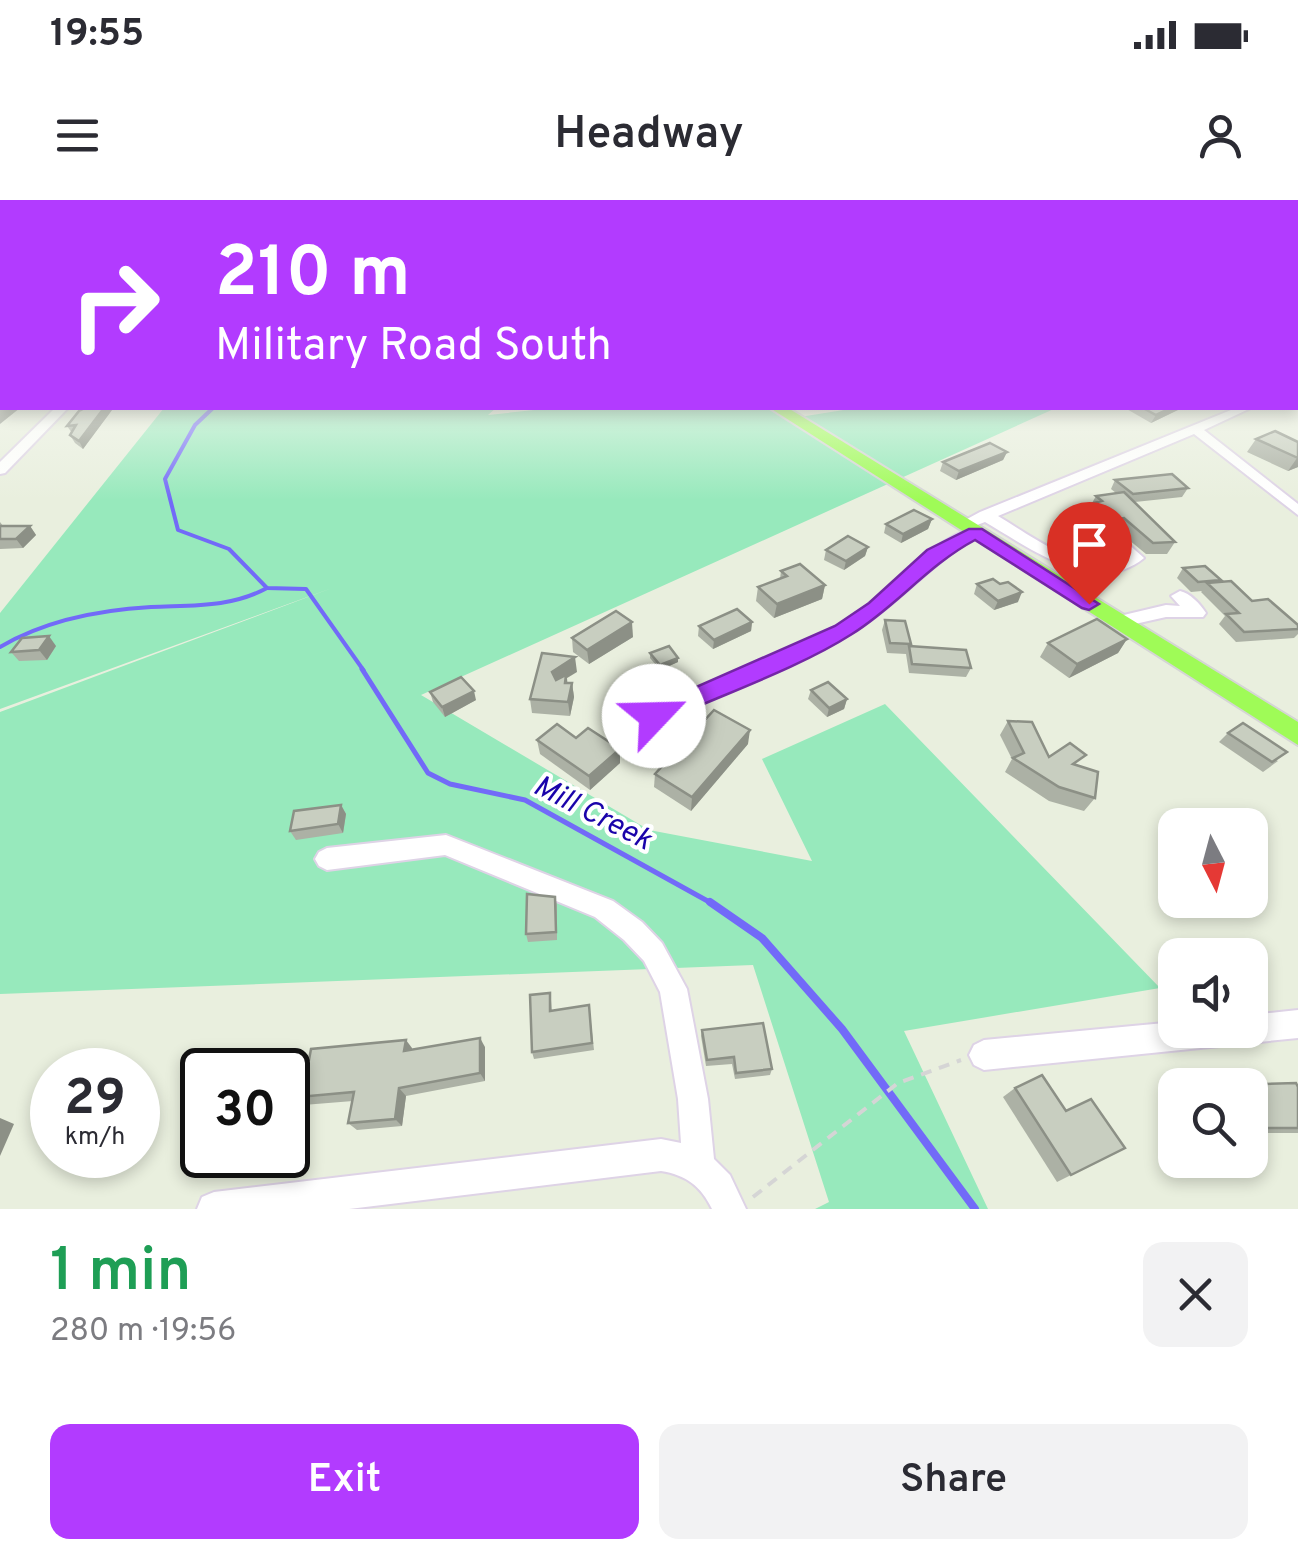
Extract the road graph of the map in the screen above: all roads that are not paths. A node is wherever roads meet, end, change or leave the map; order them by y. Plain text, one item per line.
1 (60, 410) edge
2 (781, 410) edge
3 (1241, 410) edge
4 (1194, 428) junction
5 (0, 470) edge
6 (1298, 511) edge
7 (975, 524) junction
8 (1111, 537) edge
9 (1180, 596) dead end
10 (1117, 622) junction
11 (654, 716) dead end
12 (1298, 736) edge
13 (327, 859) dead end
14 (1298, 1024) edge
15 (1268, 1027) edge
16 (1158, 1038) edge
17 (984, 1055) road end
18 (703, 1169) junction
19 (214, 1209) edge
20 (729, 1209) edge

1 - 5 street
2 - 7 main road
3 - 4 street
4 - 6 street
4 - 7 street
7 - 8 street
7 - 10 main road
7 - 11 street
9 - 10 street
10 - 12 main road
13 - 18 street
14 - 15 street
16 - 17 street
18 - 19 street
18 - 20 street

